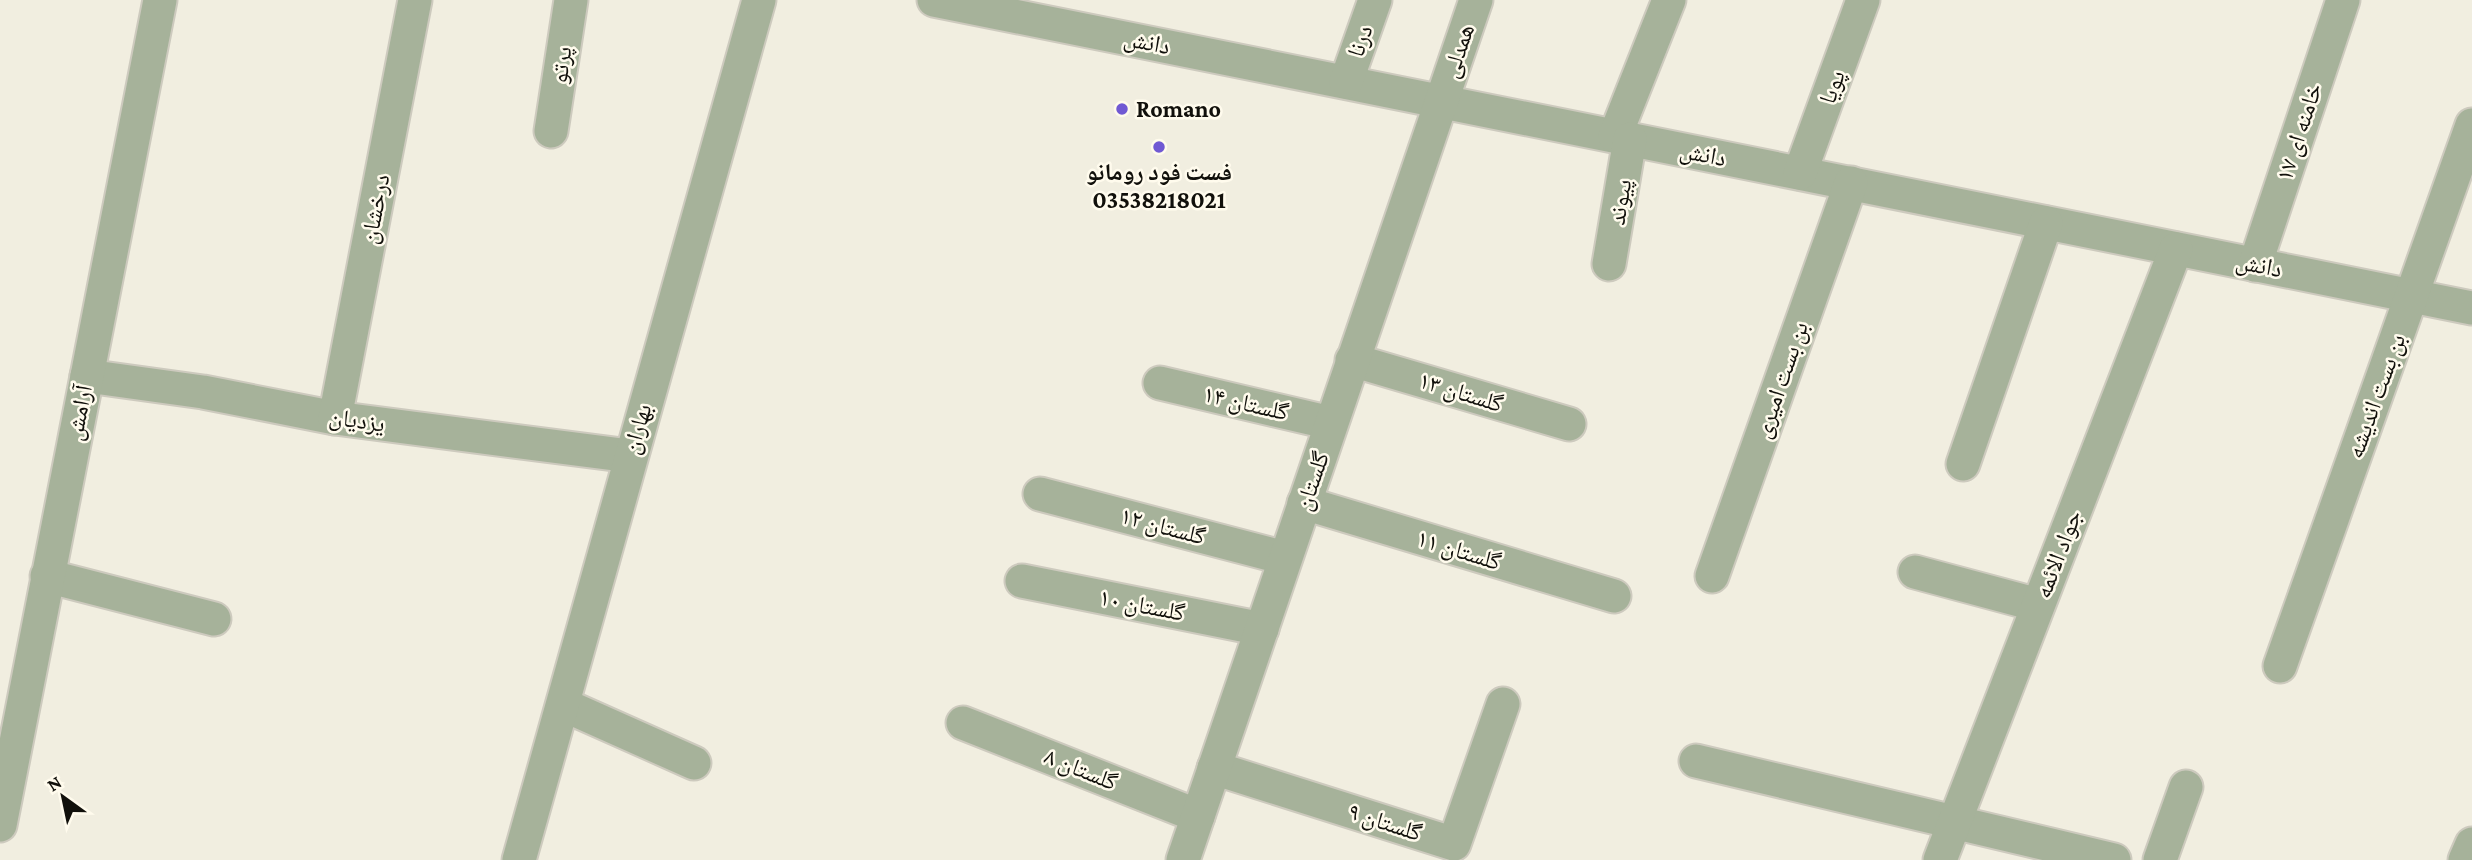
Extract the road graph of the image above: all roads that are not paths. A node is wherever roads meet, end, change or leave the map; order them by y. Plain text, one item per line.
1 (160, 0) edge
2 (415, 0) edge
3 (570, 0) edge
4 (760, 0) edge
5 (934, 0) edge
6 (1375, 0) edge
7 (1476, 0) edge
8 (1669, 0) edge
9 (1863, 0) edge
10 (2343, 0) edge
11 (1346, 82) junction
12 (1440, 101) junction
13 (2472, 125) edge
14 (551, 131) dead end
15 (1623, 138) junction
16 (1800, 173) junction
17 (1851, 183) junction
18 (2046, 223) junction
19 (2176, 249) junction
20 (1609, 264) dead end
21 (2255, 265) junction
22 (2412, 296) junction
23 (2472, 308) edge
24 (1352, 360) junction
25 (87, 376) junction
26 (1160, 383) dead end
27 (335, 418) junction
28 (1331, 423) junction
29 (1569, 424) dead end
30 (630, 456) junction
31 (1963, 464) dead end
32 (1040, 494) dead end
33 (1304, 503) junction
34 (1285, 558) junction
35 (1914, 572) dead end
36 (47, 576) junction
37 (1712, 576) dead end
38 (1022, 581) dead end
39 (1614, 596) dead end
40 (2038, 605) junction
41 (214, 619) dead end
42 (1262, 629) junction
43 (2280, 666) dead end
44 (1503, 704) dead end
45 (564, 705) junction
46 (963, 723) dead end
47 (1696, 761) dead end
48 (694, 763) dead end
49 (1214, 768) junction
50 (2186, 787) dead end
51 (1198, 816) junction
52 (1955, 822) junction
53 (0, 825) edge
54 (2472, 844) edge
55 (519, 860) edge
56 (1183, 860) edge
57 (1940, 860) edge
58 (2114, 860) edge
59 (2160, 860) edge
60 (2465, 860) edge

1 - 25 street, آرامش
2 - 27 street, درخشان
3 - 14 street, پرتو
4 - 30 street, بهاران
5 - 11 street, دانش
6 - 11 street, درنا
7 - 12 street, همدلی
8 - 15 street, پیوند
9 - 16 street, پویا
10 - 21 street, خامنه ای ۱۷
11 - 12 street, دانش
12 - 15 street, دانش
12 - 24 street, گلستان
13 - 22 street, بن بست اندیشه
15 - 16 street, دانش
15 - 20 street, پیوند
16 - 17 street, دانش
17 - 18 street, دانش
17 - 37 street, بن بست امیری
18 - 19 street, دانش
18 - 31 street
19 - 21 street, دانش
19 - 40 street, جواد الائمه
21 - 22 street, دانش
22 - 23 street, دانش
22 - 43 street, بن بست اندیشه
24 - 28 street, گلستان
24 - 29 street, گلستان ۱۳
25 - 27 street, یزدیان
25 - 36 street, آرامش
26 - 28 street, گلستان ۱۴
27 - 30 street, یزدیان
28 - 33 street, گلستان
30 - 45 street, بهاران
32 - 34 street, گلستان ۱۲
33 - 34 street, گلستان
33 - 39 street, گلستان ۱۱
34 - 42 street, گلستان
35 - 40 street
36 - 41 street
36 - 53 street, آرامش
38 - 42 street, گلستان ۱۰
40 - 52 street, جواد الائمه
42 - 49 street, گلستان
44 - 49 street, گلستان ۹
45 - 48 street
45 - 55 street, بهاران
46 - 51 street, گلستان ۸
47 - 52 street
49 - 51 street, گلستان
50 - 59 street
51 - 56 street, گلستان
52 - 57 street, جواد الائمه
52 - 58 street
54 - 60 street

